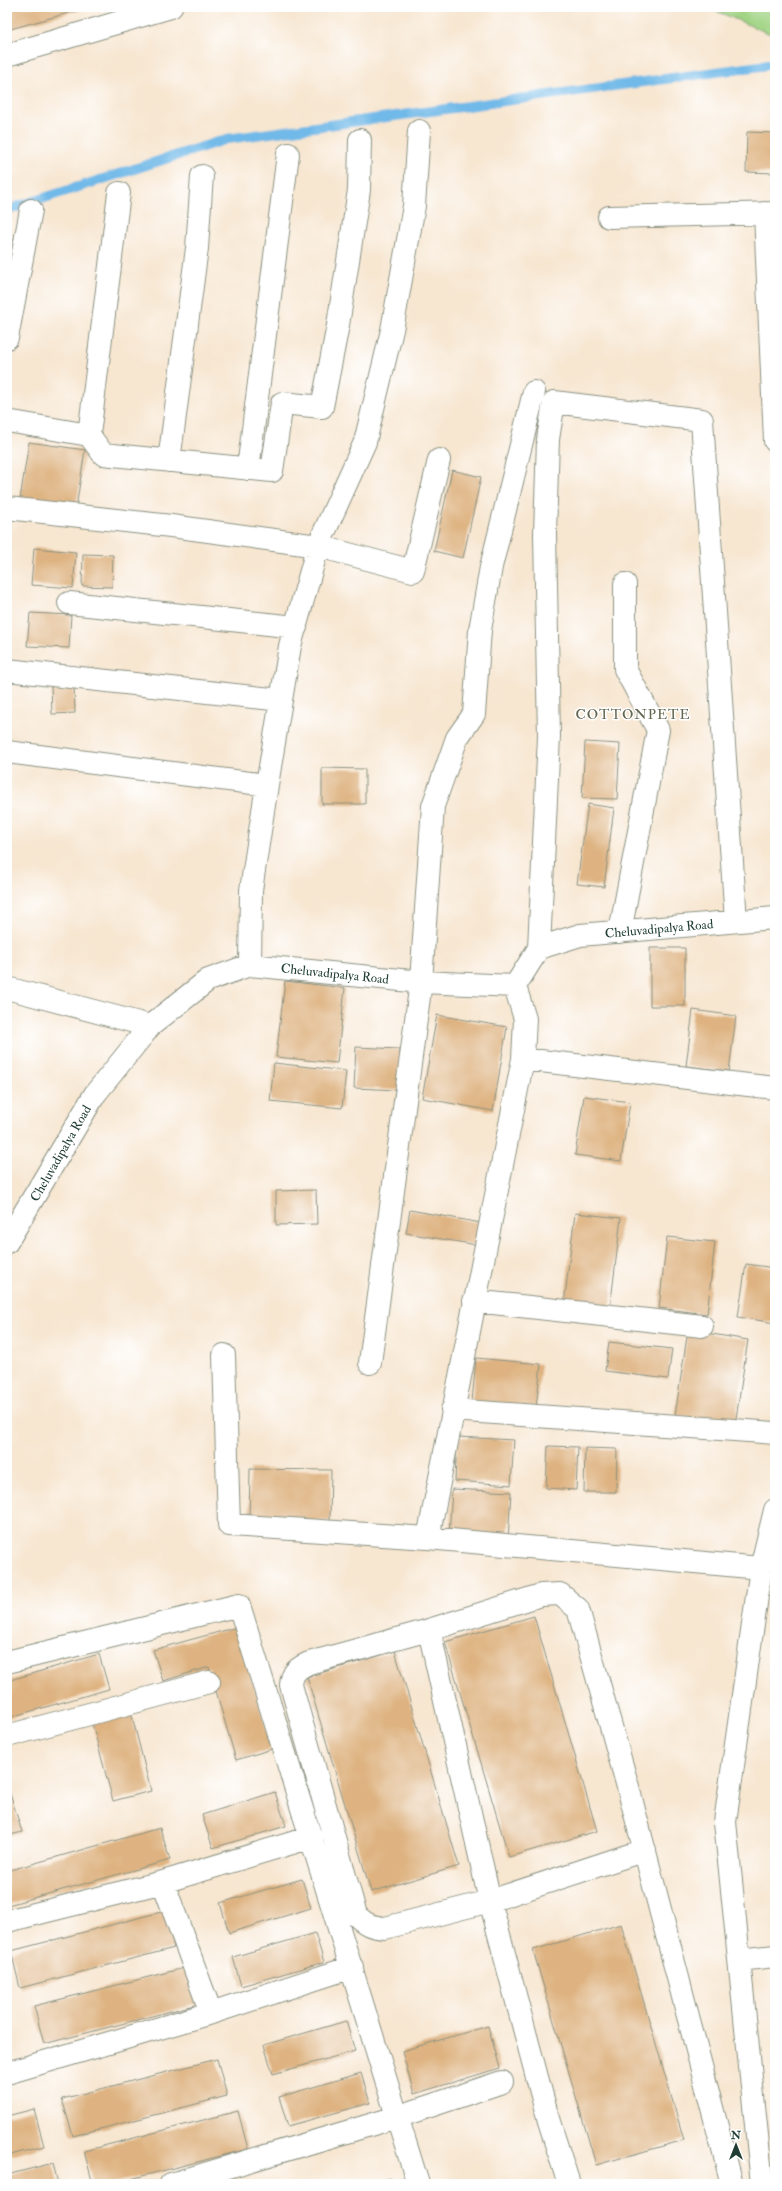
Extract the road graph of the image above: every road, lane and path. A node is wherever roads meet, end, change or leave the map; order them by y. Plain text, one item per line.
1 (171, 7) edge
2 (7, 55) edge
3 (419, 131) dead end
4 (360, 140) dead end
5 (288, 154) dead end
6 (202, 176) dead end
7 (119, 192) dead end
8 (31, 210) dead end
9 (770, 213) edge
10 (609, 217) dead end
11 (7, 338) edge
12 (534, 392) dead end
13 (7, 421) edge
14 (89, 435) junction
15 (775, 441) edge
16 (439, 460) dead end
17 (169, 461) junction
18 (248, 469) junction
19 (7, 508) edge
20 (318, 546) junction
21 (625, 584) dead end
22 (69, 603) dead end
23 (296, 627) junction
24 (7, 670) edge
25 (281, 700) junction
26 (7, 752) edge
27 (267, 785) junction
28 (775, 918) edge
29 (736, 921) junction
30 (620, 932) junction
31 (539, 948) junction
32 (250, 965) junction
33 (421, 982) junction
34 (515, 986) junction
35 (7, 988) edge
36 (150, 1026) junction
37 (523, 1059) junction
38 (775, 1088) edge
39 (7, 1242) edge
40 (474, 1301) junction
41 (702, 1326) dead end
42 (224, 1355) dead end
43 (370, 1363) dead end
44 (452, 1410) junction
45 (775, 1433) edge
46 (775, 1510) edge
47 (428, 1538) junction
48 (761, 1568) junction
49 (429, 1630) junction
50 (7, 1662) edge
51 (210, 1682) dead end
52 (7, 1736) edge
53 (312, 1837) junction
54 (645, 1850) junction
55 (163, 1882) junction
56 (490, 1901) junction
57 (7, 1920) edge
58 (775, 1956) edge
59 (739, 1960) junction
60 (352, 1967) junction
61 (211, 2013) junction
62 (7, 2073) edge
63 (502, 2082) dead end
64 (397, 2117) junction
65 (171, 2184) edge
66 (418, 2184) edge
67 (569, 2184) edge
68 (732, 2184) edge
69 (762, 2184) edge

1 - 2 street
3 - 20 street
4 - 18 street
5 - 18 street
6 - 17 street
7 - 14 street
8 - 11 street
9 - 10 street
9 - 15 street
12 - 33 street
13 - 14 street
14 - 17 street
16 - 20 street
17 - 18 street
19 - 20 street
20 - 23 street
21 - 30 street
22 - 23 street
23 - 25 street
24 - 25 street
25 - 27 street
26 - 27 street
27 - 32 street
28 - 29 street, Cheluvadipalya Road
29 - 30 street, Cheluvadipalya Road
29 - 31 street
30 - 31 street, Cheluvadipalya Road
31 - 34 street
32 - 33 street, Cheluvadipalya Road
32 - 36 street, Cheluvadipalya Road
33 - 34 street, Cheluvadipalya Road
33 - 43 street
34 - 37 street
35 - 36 street
36 - 39 street, Cheluvadipalya Road
37 - 38 street
37 - 40 street
40 - 41 street
40 - 44 street
42 - 47 street
44 - 45 street
44 - 47 street
46 - 48 street
47 - 48 street
48 - 59 street
49 - 54 street
49 - 56 street
49 - 56 street
50 - 53 street
51 - 52 street
53 - 55 street
53 - 60 street
54 - 56 street
54 - 68 street
55 - 57 street
55 - 61 street
56 - 67 street
58 - 59 street
59 - 69 street
60 - 61 street
60 - 64 street
61 - 62 street
63 - 64 street
64 - 65 street
64 - 66 street

